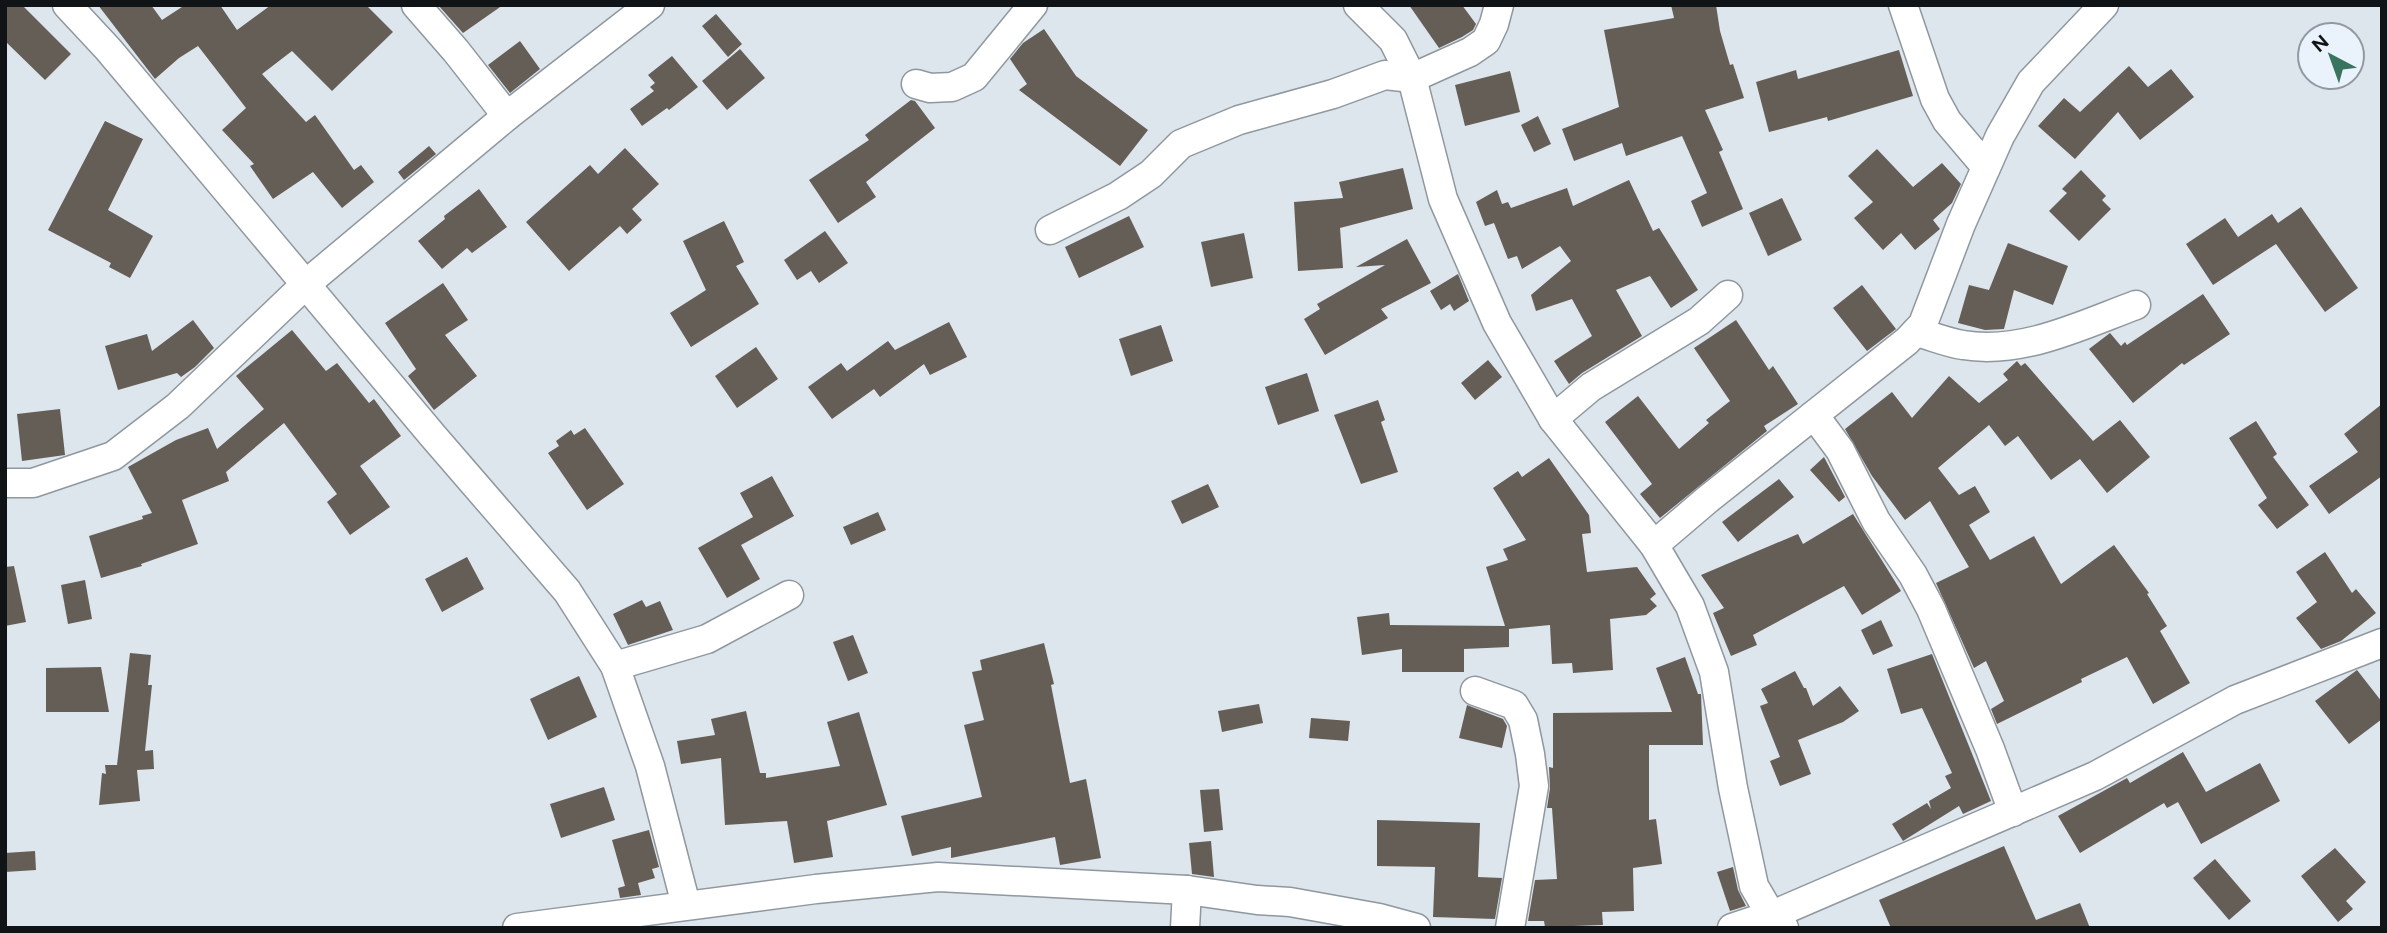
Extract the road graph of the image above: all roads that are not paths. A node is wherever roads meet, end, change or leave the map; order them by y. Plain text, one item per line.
1 (67, 5) edge
2 (416, 5) edge
3 (650, 5) edge
4 (1033, 5) edge
5 (1358, 5) edge
6 (1499, 5) edge
7 (1903, 5) edge
8 (2104, 5) edge
9 (1412, 78) junction
10 (916, 84) dead end
11 (506, 116) junction
12 (1986, 167) junction
13 (1050, 230) dead end
14 (306, 284) junction
15 (1728, 295) dead end
16 (2136, 305) dead end
17 (1916, 331) junction
18 (1814, 415) junction
19 (1553, 419) junction
20 (5, 483) edge
21 (1654, 545) junction
22 (789, 595) dead end
23 (2382, 643) edge
24 (615, 666) junction
25 (1475, 691) dead end
26 (2013, 812) junction
27 (1187, 890) junction
28 (687, 905) junction
29 (1777, 919) edge
30 (517, 928) edge
31 (1185, 928) edge
32 (1416, 928) edge
33 (1510, 928) edge
34 (1732, 928) edge

1 - 14 street
2 - 11 street
3 - 11 street
4 - 10 street
5 - 9 street
6 - 9 street
7 - 12 street
8 - 12 street
9 - 13 street
9 - 19 street
11 - 14 street
12 - 17 street
14 - 20 street
14 - 24 street
15 - 19 street
16 - 17 street
17 - 18 street
18 - 21 street
18 - 26 street
19 - 21 street
21 - 29 street
22 - 24 street
23 - 26 street
24 - 28 street
25 - 33 street
26 - 29 street
27 - 28 street
27 - 31 street
27 - 32 street
28 - 30 street
29 - 34 street

